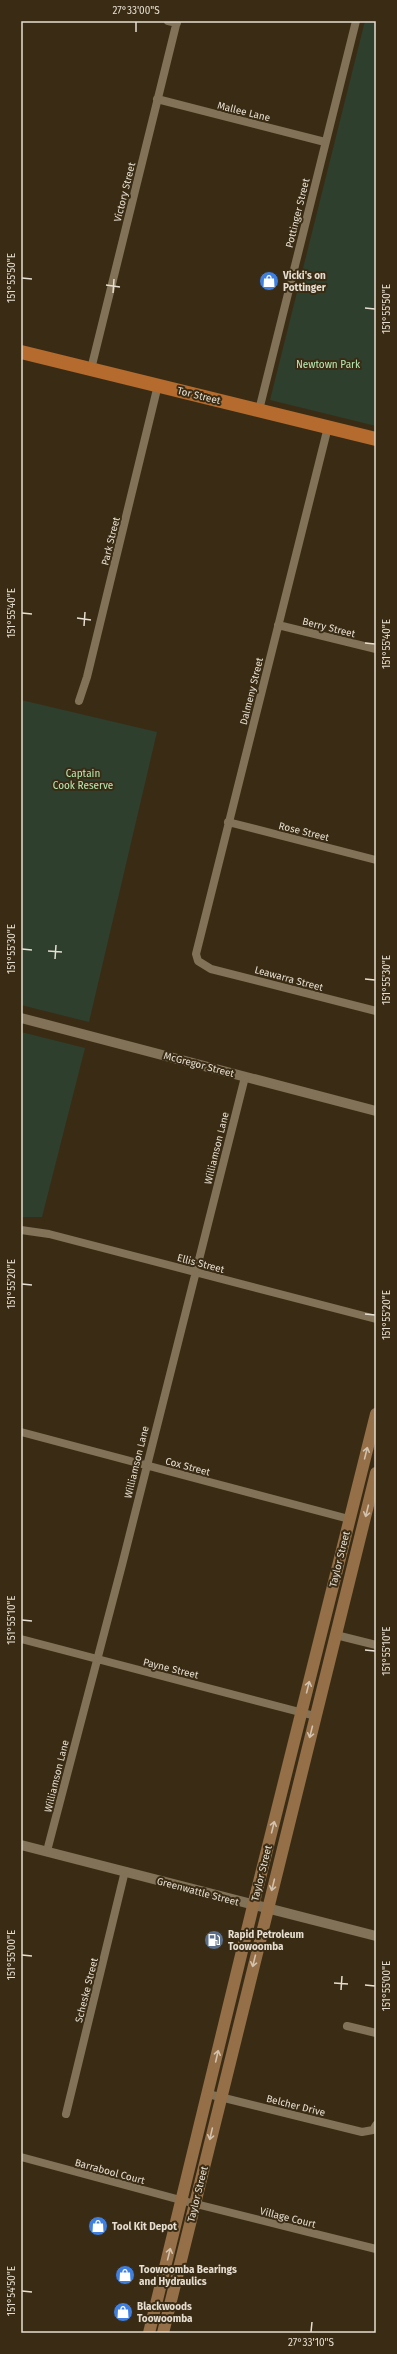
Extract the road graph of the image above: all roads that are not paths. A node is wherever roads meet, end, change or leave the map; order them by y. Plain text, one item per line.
1 (168, 21) edge
2 (356, 21) edge
3 (177, 22) edge
4 (157, 99) junction
5 (325, 142) junction
6 (21, 352) edge
7 (91, 369) junction
8 (158, 385) junction
9 (259, 410) junction
10 (328, 427) junction
11 (376, 439) edge
12 (278, 625) junction
13 (376, 650) edge
14 (80, 701) dead end
15 (228, 822) junction
16 (376, 860) edge
17 (198, 961) joint
18 (376, 1011) edge
19 (21, 1018) edge
20 (245, 1077) junction
21 (376, 1111) edge
22 (21, 1230) edge
23 (195, 1272) junction
24 (376, 1319) edge
25 (376, 1414) edge
26 (21, 1432) edge
27 (146, 1465) junction
28 (376, 1475) edge
29 (349, 1519) junction
30 (336, 1635) junction
31 (21, 1639) edge
32 (376, 1645) edge
33 (96, 1659) junction
34 (302, 1712) junction
35 (316, 1716) junction
36 (21, 1845) edge
37 (47, 1851) junction
38 (125, 1871) junction
39 (253, 1906) junction
40 (267, 1909) junction
41 (376, 1936) edge
42 (347, 2026) dead end
43 (376, 2033) edge
44 (208, 2094) junction
45 (220, 2096) junction
46 (66, 2114) dead end
47 (376, 2124) edge
48 (21, 2157) edge
49 (182, 2200) junction
50 (194, 2204) junction
51 (376, 2249) edge
52 (150, 2333) edge
53 (163, 2333) edge

1 - 3 street
2 - 5 street, Pottinger Street
3 - 4 street, Victory Street
4 - 5 street, Mallee Lane
4 - 7 street, Victory Street
5 - 9 street, Pottinger Street
6 - 7 highway, Tor Street
7 - 8 highway, Tor Street
8 - 9 highway, Tor Street
8 - 14 street, Park Street
9 - 10 highway, Tor Street
10 - 11 highway, Tor Street
10 - 12 street, Dalmeny Street
12 - 13 street, Berry Street
12 - 15 street, Dalmeny Street
15 - 16 street, Rose Street
15 - 17 street, Dalmeny Street
17 - 18 street, Leawarra Street
19 - 20 street, McGregor Street
20 - 21 street, McGregor Street
20 - 23 street, Williamson Lane
22 - 23 street, Ellis Street
23 - 24 street, Ellis Street
23 - 27 street, Williamson Lane
29 -> 25 main road, Taylor Street
26 - 27 street, Cox Street
27 - 29 street, Cox Street
27 - 33 street, Williamson Lane
28 - 29 main road
28 -> 30 main road, Taylor Street
34 -> 29 main road, Taylor Street
30 - 32 street
30 - 35 main road, Taylor Street
31 - 33 street, Payne Street
33 - 34 street, Payne Street
33 - 37 street, Williamson Lane
34 - 35 street, Payne Street
39 -> 34 main road, Taylor Street
35 -> 40 main road, Taylor Street
36 - 37 street, Greenwattle Street
37 - 38 street, Greenwattle Street
38 - 39 street, Greenwattle Street
38 - 46 street, Scheske Street
39 - 40 street, Greenwattle Street
44 -> 39 main road, Taylor Street
40 - 41 street, Greenwattle Street
40 -> 45 main road, Taylor Street
42 - 43 street
44 - 45 street, Belcher Drive
44 - 49 main road, Taylor Street
45 - 47 street, Belcher Drive
45 -> 50 main road, Taylor Street
48 - 49 street, Barrabool Court
49 - 50 street, Barrabool Court
52 -> 49 main road, Taylor Street
50 - 51 street, Village Court
50 - 53 main road, Taylor Street

